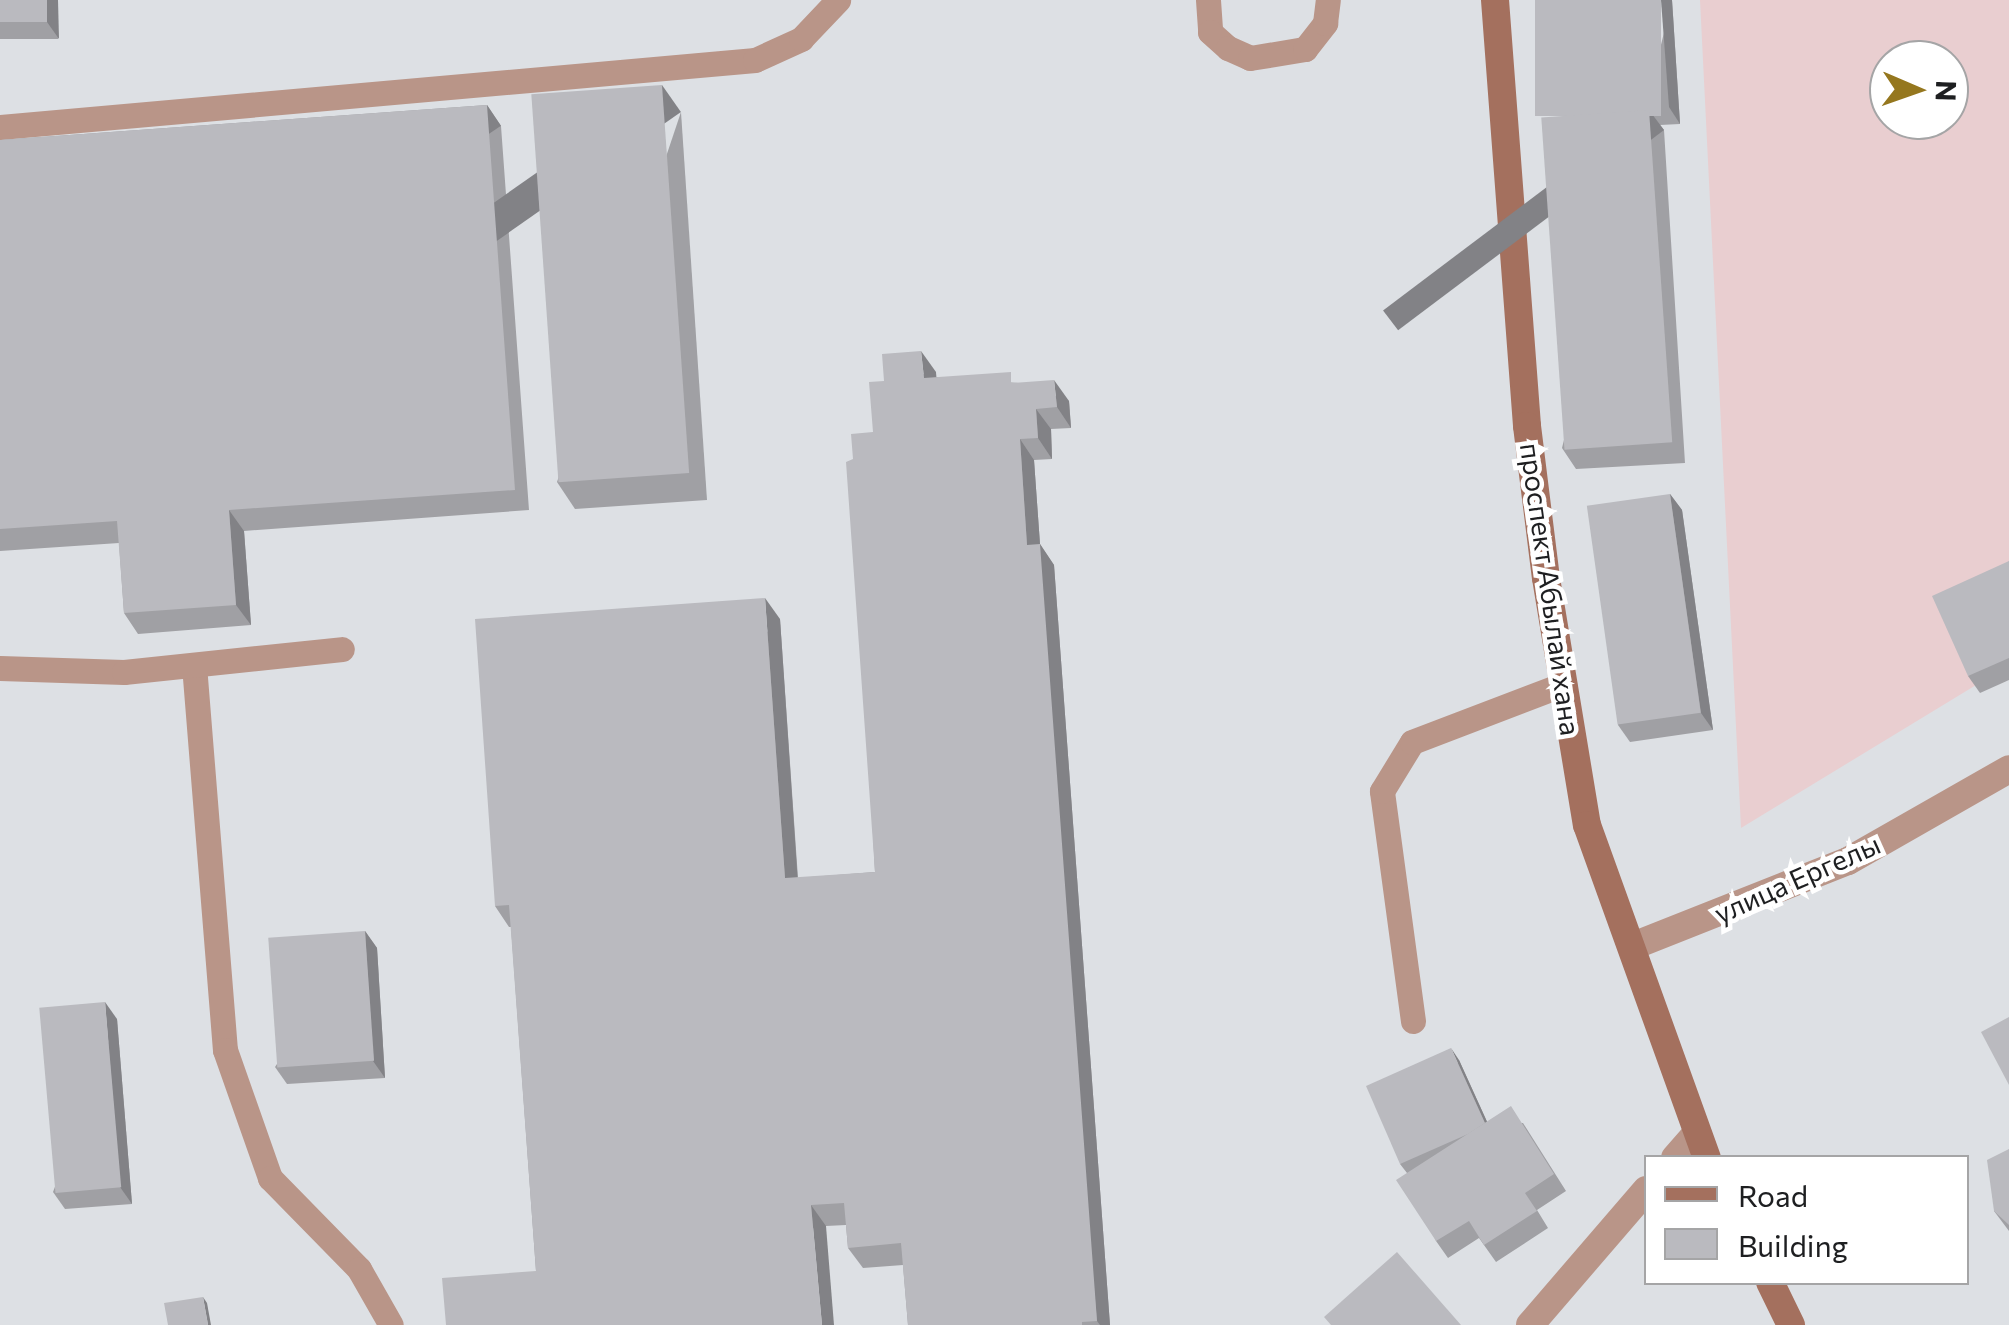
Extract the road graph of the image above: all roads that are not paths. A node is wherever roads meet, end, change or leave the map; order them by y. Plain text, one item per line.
1 (838, 0) edge
2 (1208, 0) edge
3 (1328, 0) edge
4 (1495, 0) edge
5 (0, 127) edge
6 (342, 649) dead end
7 (194, 665) junction
8 (0, 668) edge
9 (1564, 684) junction
10 (2009, 769) edge
11 (1633, 946) junction
12 (1413, 1021) dead end
13 (1702, 1146) edge
14 (1644, 1192) edge
15 (1771, 1285) edge
16 (391, 1325) edge
17 (1530, 1325) edge
18 (1791, 1325) edge

1 - 5 lane
2 - 3 lane
4 - 9 main road, проспект Абылай хана
6 - 7 lane
7 - 8 lane
7 - 16 lane
9 - 11 main road, проспект Абылай хана
9 - 12 lane
10 - 11 street, улица Ергелы
11 - 13 main road, проспект Абылай хана
14 - 17 street
15 - 18 main road

